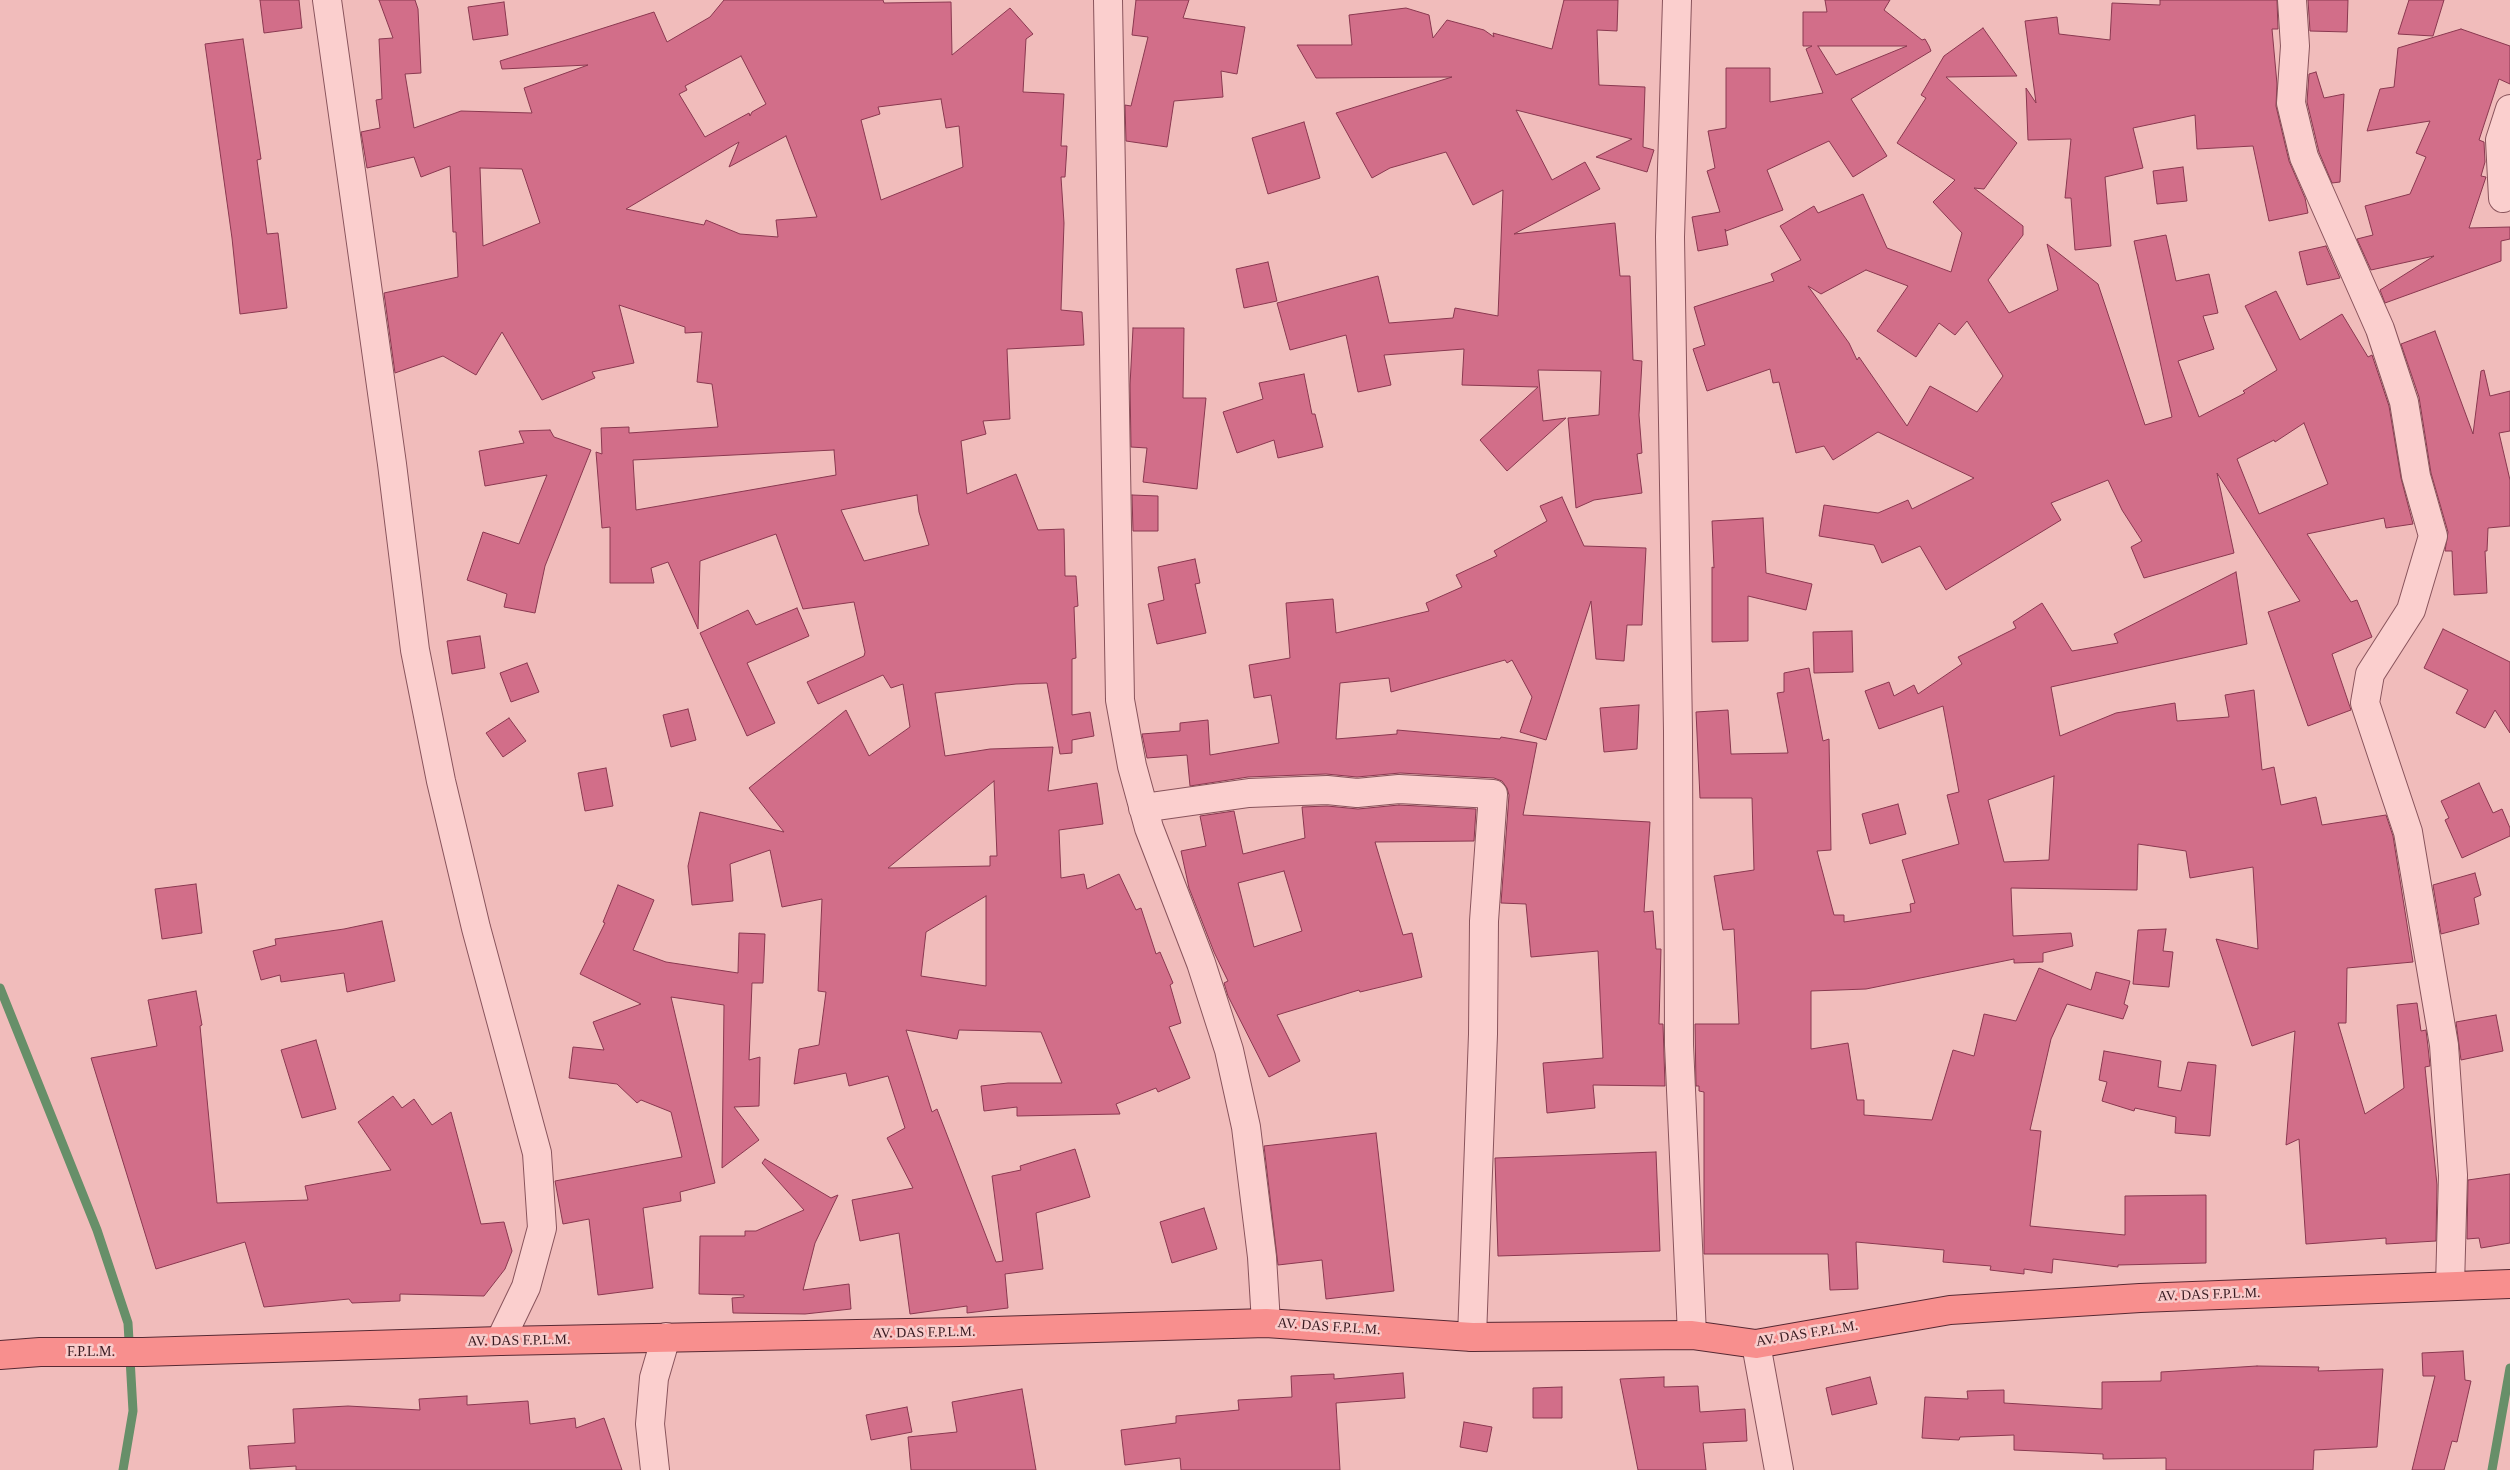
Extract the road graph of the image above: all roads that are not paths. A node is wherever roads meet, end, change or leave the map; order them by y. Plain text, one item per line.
1 (327, 0) edge
2 (1108, 0) edge
3 (1677, 0) edge
4 (2292, 0) edge
5 (2510, 109) edge
6 (2503, 198) dead end
7 (1143, 808) junction
8 (2510, 1284) edge
9 (2450, 1286) junction
10 (1266, 1322) junction
11 (1692, 1335) junction
12 (666, 1337) junction
13 (1472, 1337) junction
14 (500, 1341) junction
15 (1756, 1344) junction
16 (143, 1352) joint
17 (0, 1355) edge
18 (655, 1470) edge
19 (1779, 1470) edge

1 - 14 street
2 - 7 street
3 - 11 street
4 - 9 street
5 - 6 street
7 - 10 street
7 - 13 street
8 - 9 main road, AV. DAS F.P.L.M.
9 - 15 main road, AV. DAS F.P.L.M.
10 - 12 main road, AV. DAS F.P.L.M.
10 - 13 main road, AV. DAS F.P.L.M.
11 - 13 main road, AV. DAS F.P.L.M.
11 - 15 main road, AV. DAS F.P.L.M.
12 - 14 main road, AV. DAS F.P.L.M.
12 - 18 street
14 - 16 main road, AV. DAS F.P.L.M.
15 - 19 street
16 - 17 main road, F.P.L.M.

